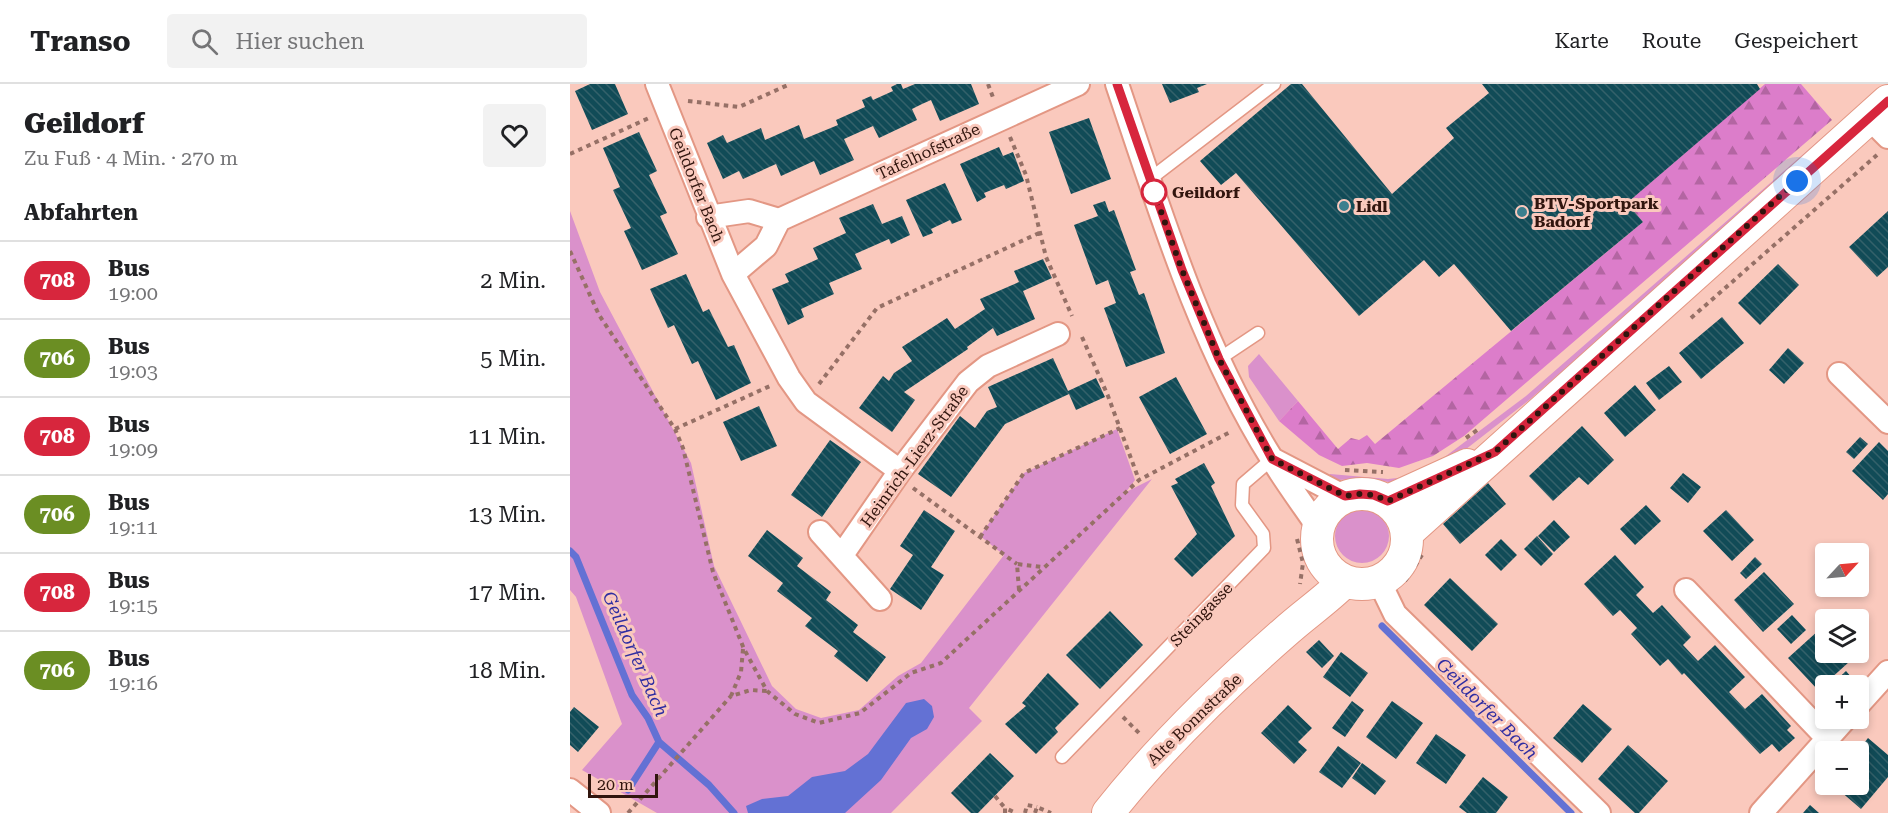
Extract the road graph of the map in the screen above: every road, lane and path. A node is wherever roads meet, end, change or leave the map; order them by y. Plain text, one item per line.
1 (790, 84) edge
2 (988, 84) edge
3 (1078, 84) edge
4 (1117, 84) edge
5 (1274, 84) edge
6 (662, 97) edge
7 (1001, 117) junction
8 (1881, 118) edge
9 (570, 154) edge
10 (1150, 179) junction
11 (708, 217) junction
12 (779, 220) junction
13 (1040, 233) junction
14 (733, 274) junction
15 (1067, 330) joint
16 (1258, 333) dead end
17 (1081, 336) dead end
18 (1219, 359) junction
19 (1839, 374) dead end
20 (789, 378) junction
21 (806, 402) junction
22 (1888, 422) edge
23 (1120, 428) junction
24 (675, 429) dead end
25 (1495, 452) junction
26 (1272, 459) junction
27 (900, 471) junction
28 (1139, 480) dead end
29 (1313, 480) junction
30 (1387, 487) junction
31 (1345, 496) junction
32 (1318, 527) junction
33 (820, 532) dead end
34 (980, 537) junction
35 (1415, 542) junction
36 (842, 555) junction
37 (1017, 564) junction
38 (1042, 567) dead end
39 (1334, 572) junction
40 (1379, 581) junction
41 (1686, 590) dead end
42 (1019, 591) dead end
43 (880, 599) dead end
44 (1395, 614) junction
45 (744, 649) dead end
46 (1888, 672) edge
47 (767, 690) dead end
48 (1869, 693) edge
49 (731, 696) junction
50 (1112, 706) junction
51 (1837, 729) edge
52 (1141, 735) dead end
53 (1828, 739) junction
54 (1062, 758) dead end
55 (570, 790) edge
56 (995, 796) dead end
57 (1036, 807) junction
58 (1005, 811) edge
59 (595, 812) edge
60 (628, 813) edge
61 (1016, 813) edge
62 (1025, 813) edge
63 (1035, 813) edge
64 (1050, 813) edge
65 (1108, 813) edge
66 (1599, 813) edge
67 (1761, 813) edge

1 - 6 path
2 - 7 path
3 - 7 street, Tafelhofstraße
4 - 10 street
5 - 10 lane
6 - 9 path
6 - 11 street, Geildorfer Bach
7 - 12 street, Tafelhofstraße
7 - 13 path
8 - 25 main road
10 - 18 street
11 - 12 street
11 - 14 street, Geildorfer Bach
12 - 14 street
13 - 15 path
13 - 21 path
14 - 20 street, Geildorfer Bach
15 - 27 street, Heinrich-Lierz-Straße
16 - 18 lane
17 - 23 path
18 - 26 street
19 - 22 street
20 - 21 street, Geildorfer Bach
20 - 24 path
21 - 27 street, Geildorfer Bach
23 - 28 path
23 - 34 path
25 - 30 main road
25 - 35 main road
26 - 29 street
26 - 32 street
26 - 50 lane, Steingasse
27 - 34 path
27 - 36 street, Heinrich-Lierz-Straße
29 - 30 path
29 - 31 street
30 - 31 main road
30 - 35 main road
31 - 32 main road
32 - 39 main road
33 - 36 street
34 - 37 path
35 - 40 main road
35 - 44 path
36 - 43 street
37 - 38 path
37 - 42 path
39 - 40 main road
39 - 65 main road, Alte Bonnstraße
40 - 44 street
41 - 53 street
44 - 66 street
45 - 49 path
46 - 48 street
47 - 49 path
49 - 60 path
50 - 52 path
50 - 54 lane, Steingasse
51 - 53 street
53 - 67 street
55 - 59 street
56 - 58 path
57 - 62 path
57 - 63 path
57 - 64 path
58 - 61 path

